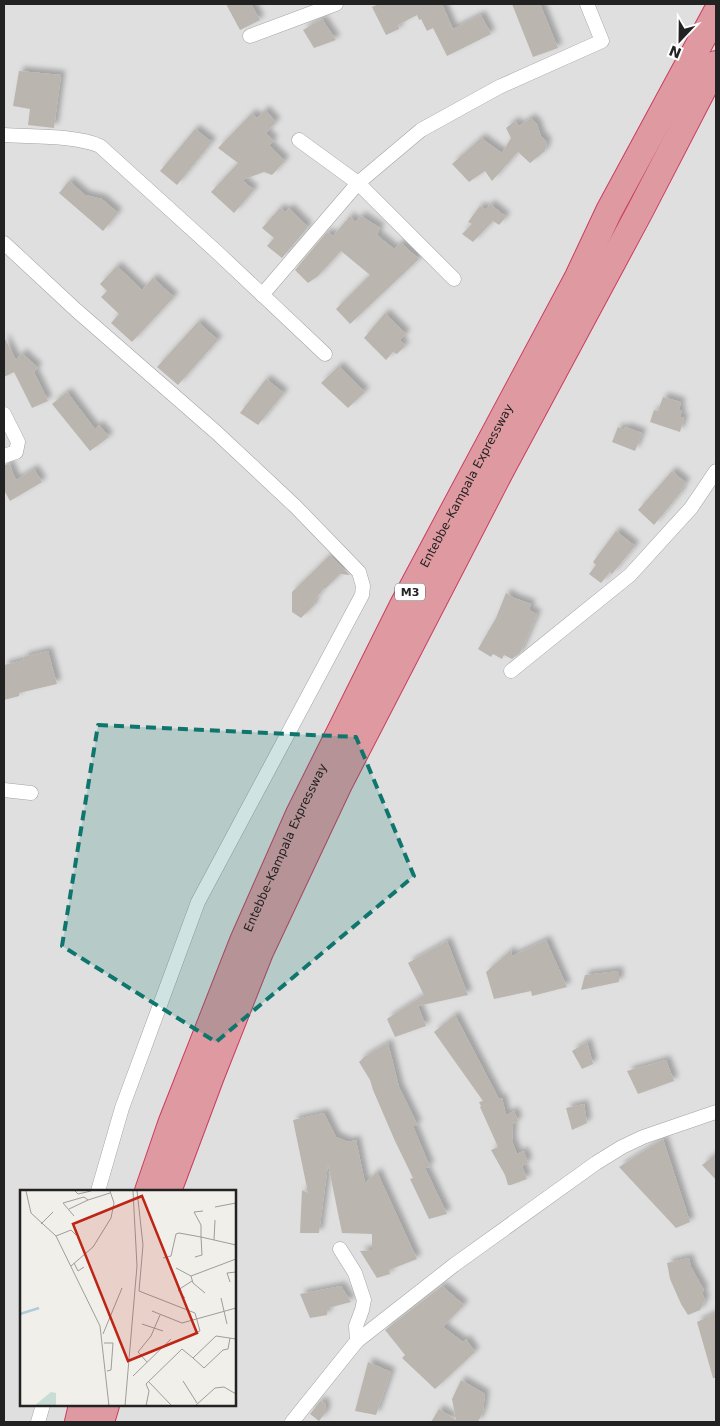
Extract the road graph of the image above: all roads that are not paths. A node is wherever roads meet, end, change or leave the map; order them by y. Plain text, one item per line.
1 (336, 4) edge
2 (587, 4) edge
3 (716, 13) edge
4 (250, 36) dead end
5 (716, 64) edge
6 (4, 135) edge
7 (299, 140) dead end
8 (358, 183) junction
9 (4, 243) edge
10 (454, 279) dead end
11 (262, 294) junction
12 (325, 354) dead end
13 (4, 414) edge
14 (4, 456) edge
15 (716, 471) edge
16 (511, 672) dead end
17 (4, 790) edge
18 (31, 793) dead end
19 (716, 1112) edge
20 (98, 1190) edge
21 (148, 1190) edge
22 (168, 1190) edge
23 (340, 1249) dead end
24 (357, 1341) junction
25 (44, 1406) edge
26 (82, 1406) edge
27 (106, 1406) edge
28 (38, 1422) edge
29 (78, 1422) edge
30 (102, 1422) edge
31 (292, 1422) edge

1 - 4 street
2 - 8 street
3 - 21 highway, Entebbe–Kampala Expressway / M3
5 - 22 highway, Entebbe–Kampala Expressway / M3
6 - 11 street
7 - 8 street
8 - 10 street
8 - 11 street
9 - 20 street
11 - 12 street
13 - 14 street
15 - 16 street
17 - 18 street
19 - 24 street
23 - 24 street
24 - 31 street
25 - 28 street
26 - 29 highway
27 - 30 highway

